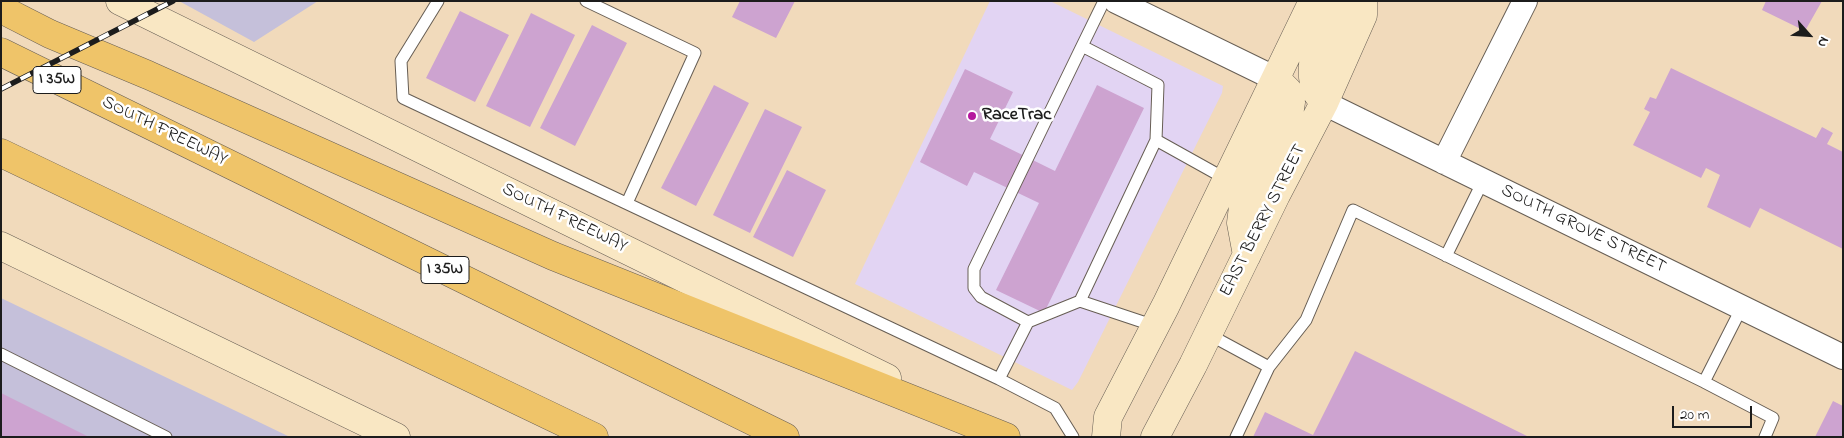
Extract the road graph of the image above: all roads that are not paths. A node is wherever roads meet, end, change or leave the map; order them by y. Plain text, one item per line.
1 (120, 1) edge
2 (438, 1) edge
3 (586, 1) edge
4 (1104, 1) edge
5 (1116, 1) edge
6 (1313, 1) edge
7 (1341, 1) edge
8 (1363, 1) edge
9 (1524, 1) edge
10 (1, 9) edge
11 (1082, 46) junction
12 (1, 52) edge
13 (1276, 80) junction
14 (1324, 103) junction
15 (1156, 140) junction
16 (1, 153) edge
17 (1444, 162) junction
18 (1226, 179) junction
19 (1483, 181) junction
20 (627, 204) junction
21 (1, 246) edge
22 (1246, 255) junction
23 (1446, 256) junction
24 (1080, 301) junction
25 (1742, 307) junction
26 (1028, 322) junction
27 (1154, 326) junction
28 (1208, 334) junction
29 (1, 354) edge
30 (1843, 357) edge
31 (1269, 367) junction
32 (999, 379) junction
33 (1704, 382) junction
34 (166, 437) edge
35 (396, 437) edge
36 (594, 437) edge
37 (785, 437) edge
38 (1006, 437) edge
39 (1073, 437) edge
40 (1106, 437) edge
41 (1155, 437) edge
42 (1236, 437) edge
43 (1765, 437) edge

1 - 38 main road, SOUTH FREEWAY
2 - 20 lane
3 - 20 lane
4 - 11 lane
5 - 13 street
6 - 13 main road
7 - 14 main road
8 - 14 main road, EAST BERRY STREET
9 - 17 street
10 - 38 highway
11 - 15 lane
11 - 26 lane
12 - 37 highway, SOUTH FREEWAY / I 35W
13 - 18 main road
13 - 22 main road
14 - 17 street, SOUTH GROVE STREET
14 - 22 main road, EAST BERRY STREET
15 - 18 lane
15 - 24 lane
16 - 36 highway
17 - 19 street, SOUTH GROVE STREET
18 - 27 main road
19 - 23 lane
19 - 25 street, SOUTH GROVE STREET
20 - 32 lane
21 - 35 main road
22 - 28 main road, EAST BERRY STREET
23 - 31 lane
23 - 33 lane
24 - 26 lane
24 - 27 lane
25 - 30 street, SOUTH GROVE STREET
25 - 33 lane
26 - 32 lane
27 - 40 main road
28 - 31 lane
28 - 41 main road, EAST BERRY STREET
29 - 34 lane
31 - 42 lane
32 - 39 lane
33 - 43 lane

